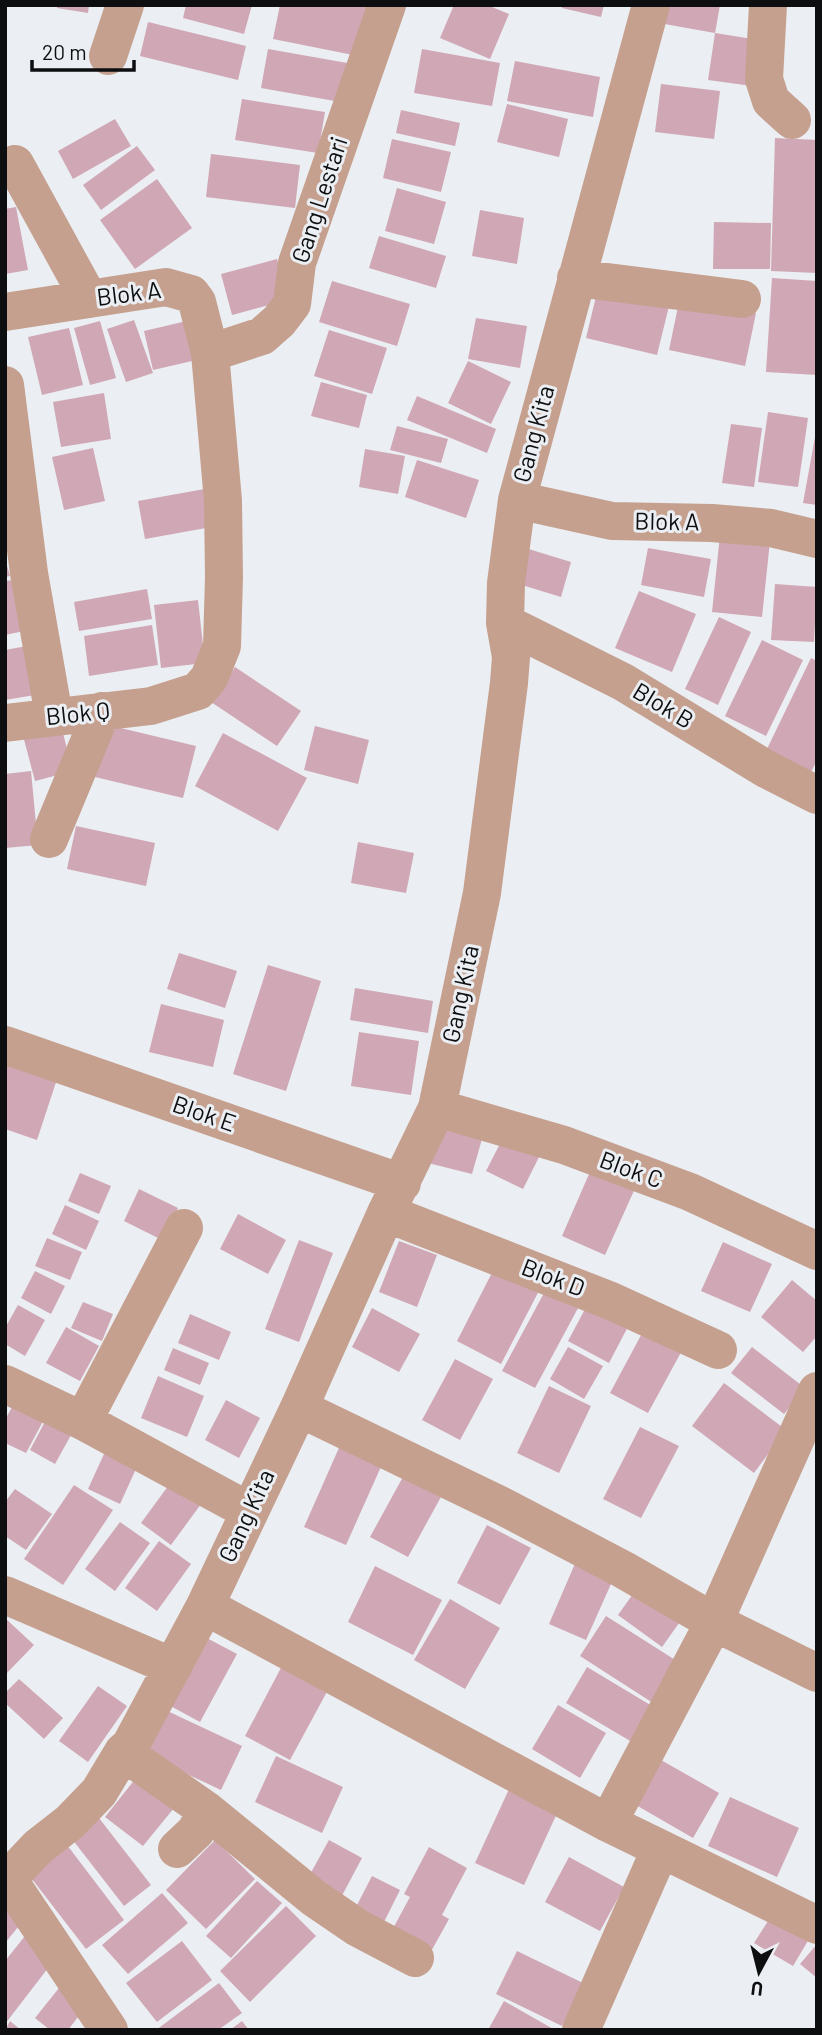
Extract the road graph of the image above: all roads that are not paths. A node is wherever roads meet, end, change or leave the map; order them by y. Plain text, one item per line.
1 (125, 5) edge
2 (387, 5) edge
3 (651, 5) edge
4 (768, 5) edge
5 (108, 56) dead end
6 (792, 120) dead end
7 (15, 164) dead end
8 (576, 278) junction
9 (89, 299) junction
10 (742, 299) dead end
11 (5, 312) edge
12 (210, 353) junction
13 (5, 385) edge
14 (517, 500) junction
15 (817, 539) edge
16 (505, 622) junction
17 (102, 712) junction
18 (54, 716) junction
19 (5, 723) edge
20 (817, 795) edge
21 (49, 839) dead end
22 (5, 1045) edge
23 (437, 1108) junction
24 (394, 1198) junction
25 (184, 1228) dead end
26 (817, 1251) edge
27 (718, 1350) dead end
28 (5, 1384) edge
29 (813, 1407) edge
30 (299, 1408) junction
31 (83, 1421) junction
32 (248, 1511) junction
33 (5, 1595) edge
34 (205, 1606) junction
35 (714, 1622) junction
36 (173, 1667) junction
37 (817, 1673) edge
38 (123, 1752) junction
39 (206, 1810) junction
40 (608, 1823) junction
41 (177, 1849) dead end
42 (660, 1850) junction
43 (9, 1873) edge
44 (817, 1925) edge
45 (415, 1958) dead end
46 (109, 2030) edge
47 (582, 2030) edge

1 - 5 street
2 - 12 street, Gang Lestari
3 - 8 street, Gang Kita
4 - 6 street
7 - 9 street
8 - 10 street
8 - 14 street, Gang Kita
9 - 11 street, Blok A
9 - 12 street, Blok A
12 - 17 street, Blok Q
13 - 18 street
14 - 15 street, Blok A
14 - 16 street, Gang Kita
16 - 20 street, Blok B
16 - 23 street, Gang Kita
17 - 18 street, Blok Q
17 - 21 street
18 - 19 street, Blok Q
22 - 24 street, Blok E
23 - 24 street, Gang Kita
23 - 26 street, Blok C
24 - 27 street, Blok D
24 - 30 street, Gang Kita
25 - 31 street
28 - 31 street
29 - 35 street
30 - 32 street, Gang Kita
30 - 35 street
31 - 32 street
32 - 34 street, Gang Kita
33 - 36 street
34 - 36 street, Gang Kita
34 - 40 street
35 - 37 street
35 - 40 street
36 - 38 street, Gang Kita
38 - 39 street
38 - 43 street, Gang Kita
39 - 41 street
39 - 45 street
40 - 42 street
42 - 44 street
42 - 47 street
43 - 46 street

